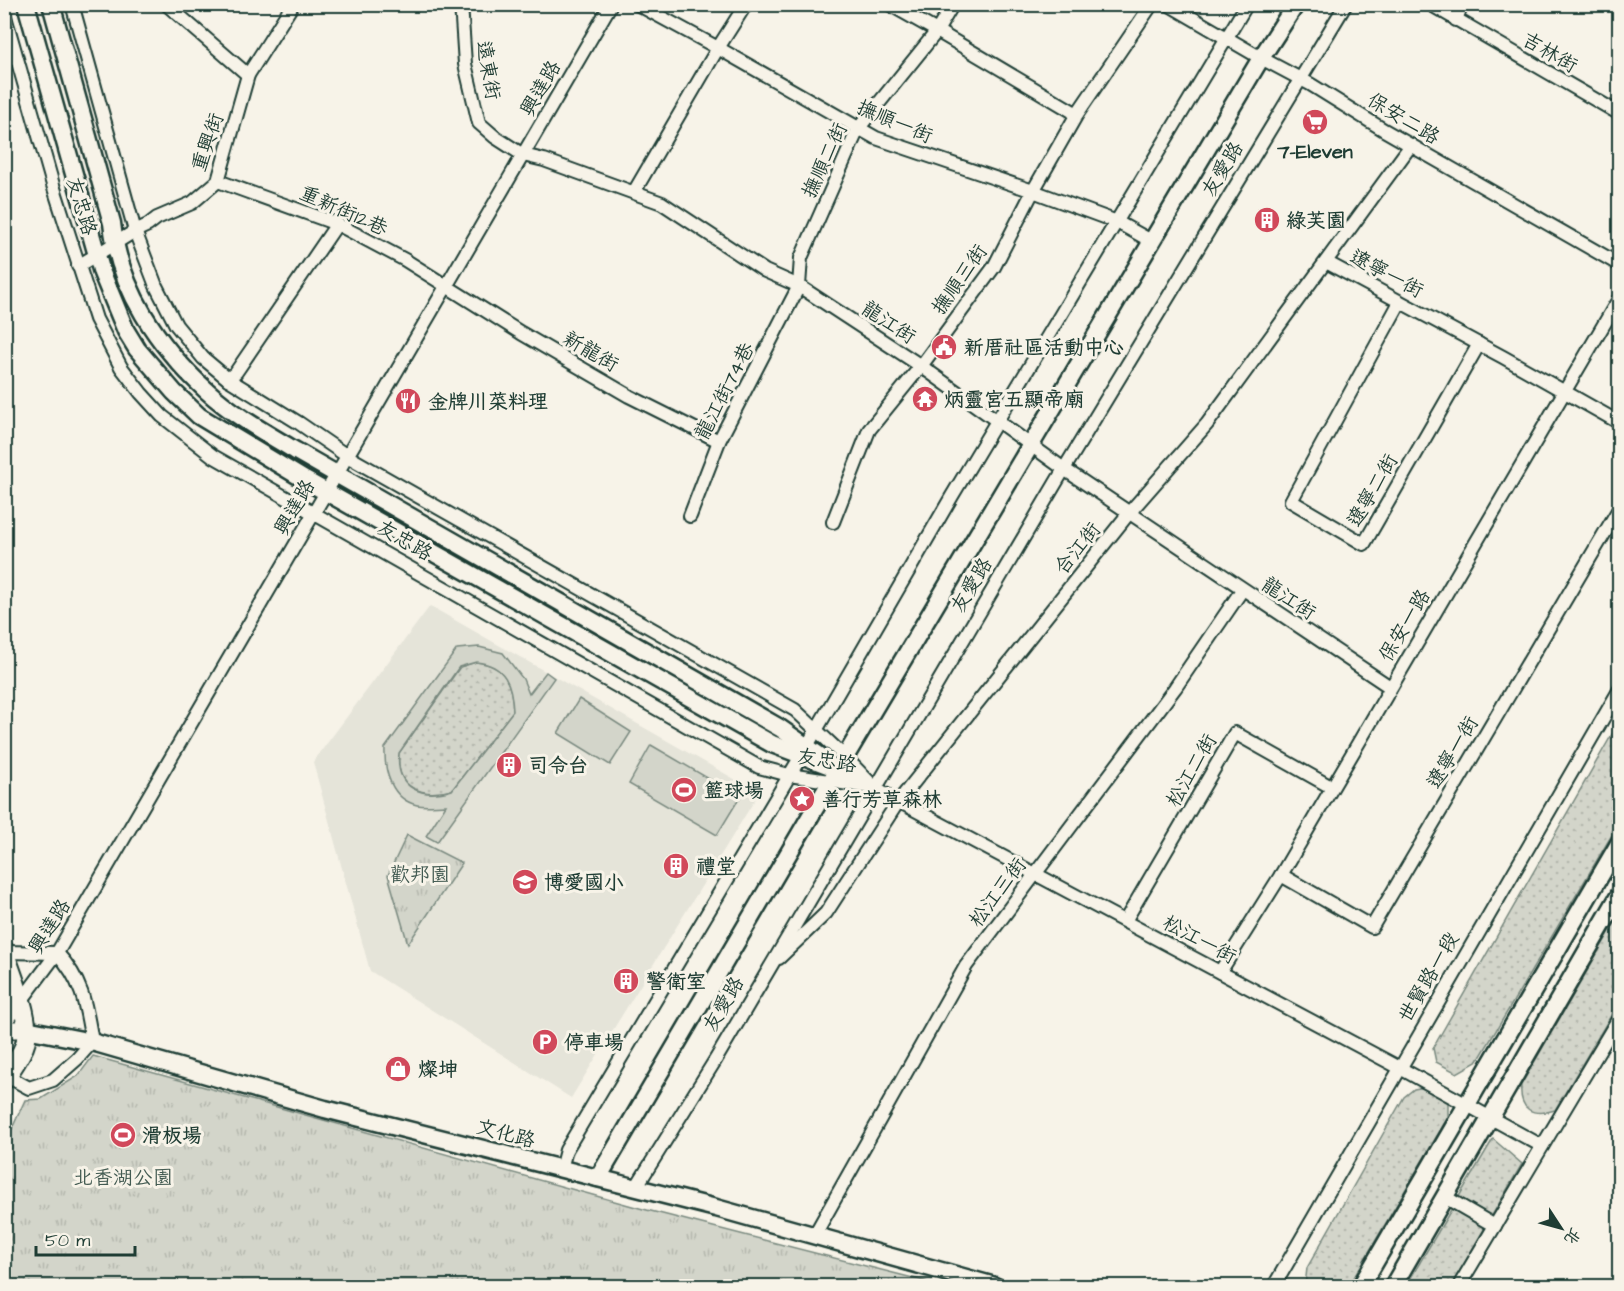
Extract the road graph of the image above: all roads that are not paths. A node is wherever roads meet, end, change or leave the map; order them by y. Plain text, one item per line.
1 (26, 4) edge
2 (51, 4) edge
3 (72, 4) edge
4 (166, 4) edge
5 (293, 4) edge
6 (461, 4) edge
7 (611, 4) edge
8 (637, 4) edge
9 (746, 4) edge
10 (889, 4) edge
11 (953, 4) edge
12 (1152, 4) edge
13 (1168, 4) edge
14 (1247, 4) edge
15 (1296, 4) edge
16 (1346, 4) edge
17 (1430, 4) edge
18 (1462, 4) edge
19 (4, 13) edge
20 (1456, 20) junction
21 (937, 31) junction
22 (1226, 39) junction
23 (9, 42) edge
24 (718, 48) junction
25 (1261, 58) junction
26 (248, 75) junction
27 (1301, 79) junction
28 (1077, 114) junction
29 (1620, 114) edge
30 (858, 129) junction
31 (1411, 145) junction
32 (523, 155) junction
33 (218, 181) junction
34 (1033, 191) junction
35 (634, 192) junction
36 (1117, 222) junction
37 (337, 224) junction
38 (135, 231) junction
39 (1153, 242) junction
40 (114, 243) junction
41 (96, 255) junction
42 (1326, 262) junction
43 (78, 266) junction
44 (1620, 266) edge
45 (448, 286) junction
46 (799, 286) junction
47 (1620, 297) edge
48 (1400, 302) junction
49 (1479, 344) junction
50 (921, 366) junction
51 (228, 380) junction
52 (1563, 391) junction
53 (998, 422) junction
54 (1620, 423) edge
55 (719, 441) junction
56 (1032, 445) junction
57 (347, 456) junction
58 (1064, 470) junction
59 (335, 475) junction
60 (326, 492) junction
61 (1620, 507) edge
62 (315, 512) junction
63 (1130, 513) junction
64 (690, 516) dead end
65 (833, 522) dead end
66 (1242, 590) junction
67 (1390, 687) junction
68 (1620, 689) edge
69 (816, 730) junction
70 (804, 750) junction
71 (838, 769) junction
72 (789, 775) junction
73 (1331, 787) junction
74 (875, 788) junction
75 (898, 802) junction
76 (1620, 842) edge
77 (1035, 874) junction
78 (1281, 875) junction
79 (1620, 894) edge
80 (1125, 921) junction
81 (5, 951) edge
82 (57, 953) junction
83 (767, 969) junction
84 (1220, 972) junction
85 (21, 1003) junction
86 (1620, 1016) edge
87 (4, 1024) edge
88 (26, 1029) junction
89 (4, 1030) edge
90 (92, 1042) junction
91 (1400, 1068) junction
92 (6, 1078) edge
93 (1466, 1105) junction
94 (1491, 1118) junction
95 (1542, 1146) junction
96 (561, 1169) junction
97 (598, 1178) junction
98 (635, 1189) junction
99 (1444, 1197) junction
100 (1495, 1226) junction
101 (814, 1236) junction
102 (995, 1287) edge
103 (1274, 1287) edge
104 (1361, 1287) edge
105 (1393, 1287) edge
106 (1459, 1287) edge

1 - 41 street, 友忠路
2 - 40 street, 友忠路
3 - 38 street, 友忠路
4 - 26 street
5 - 26 street, 重興街
6 - 32 street, 遠東街
7 - 32 street, 興達路
8 - 24 street, 撫順一街
9 - 24 street
10 - 21 street
11 - 21 street, 撫順二街
12 - 28 street, 撫順三街
13 - 22 street, 保安二路
14 - 22 street
15 - 25 street, 友愛路
16 - 27 street, 友愛路
17 - 20 street, 吉林街
18 - 20 street
19 - 23 street, 友忠路
20 - 29 street, 吉林街
21 - 28 street
21 - 30 street, 撫順二街
22 - 25 street, 保安二路
22 - 36 street
23 - 43 street, 友忠路
24 - 30 street, 撫順一街
24 - 35 street
25 - 27 street, 保安二路
25 - 39 street, 友愛路
26 - 33 street, 重興街
27 - 31 street, 保安二路
27 - 58 street, 友愛路
28 - 34 street, 撫順三街
30 - 34 street, 撫順一街
30 - 46 street, 撫順二街
31 - 42 street, 合江街
31 - 44 street, 保安二路
32 - 35 street, 龍江街
32 - 45 street, 興達路
33 - 37 street, 重新街12巷
33 - 38 street, 重興街
34 - 36 street, 撫順一街
34 - 50 street, 撫順三街
35 - 46 street, 龍江街
36 - 39 street, 撫順一街
36 - 53 street
37 - 45 street, 重新街12巷
37 - 51 street
38 - 40 street, 重興街
38 - 51 street, 友忠路
39 - 56 street, 友愛路
40 - 41 street, 重興街
40 - 59 street, 友忠路
41 - 43 street, 重興街
41 - 60 street, 友忠路
42 - 48 street, 遼寧一街
42 - 63 street, 合江街
43 - 62 street, 友忠路
45 - 55 street, 新龍街
45 - 57 street, 興達路
46 - 50 street, 龍江街
46 - 55 street, 龍江街74巷
47 - 52 street, 保安一路
48 - 49 street, 遼寧一街
48 - 49 street, 遼寧二街
49 - 52 street, 遼寧一街
50 - 53 street, 龍江街
50 - 65 street, 撫順三街
51 - 57 street, 友忠路
52 - 54 street, 遼寧一街
52 - 67 street, 保安一路
53 - 56 street, 龍江街
53 - 69 street
55 - 64 street, 龍江街74巷
56 - 58 street, 龍江街
56 - 71 street, 友愛路
57 - 59 street, 興達路
57 - 69 street, 友忠路
58 - 63 street, 龍江街
58 - 74 street, 友愛路
59 - 60 street, 興達路
59 - 70 street, 友忠路
60 - 62 street, 興達路
60 - 70 street, 友忠路
61 - 78 street, 遼寧一街
62 - 72 street, 友忠路
62 - 82 street, 興達路
63 - 66 street, 龍江街
63 - 75 street, 合江街
66 - 67 street, 龍江街
66 - 77 street, 松江三街
67 - 73 street, 保安一路
68 - 91 street, 世賢路一段
69 - 70 street
69 - 71 street, 友忠路
70 - 71 street, 友忠路
70 - 72 street
71 - 72 street, 友忠路
71 - 74 street, 松江一街
71 - 97 street, 友愛路
72 - 96 street
73 - 78 street, 保安一路
73 - 80 street, 松江二街
74 - 75 street, 松江一街
74 - 83 street, 友愛路
75 - 77 street, 松江一街
75 - 83 street, 合江街
76 - 93 street
77 - 80 street, 松江一街
77 - 101 street, 松江三街
78 - 84 street, 保安一路
79 - 94 street
80 - 84 street, 松江一街
81 - 82 street
81 - 85 main road
82 - 85 street, 興達路
82 - 90 street
83 - 98 street, 友愛路
84 - 91 street, 松江一街
85 - 87 street, 興達路
85 - 88 main road
86 - 95 street
88 - 89 street, 文化路
88 - 90 street, 文化路
88 - 92 main road
90 - 92 street
90 - 96 street, 文化路
91 - 93 street, 松江一街
91 - 103 street, 世賢路一段
93 - 94 street, 松江一街
93 - 104 street
94 - 95 street, 松江一街
94 - 99 street
95 - 100 street
96 - 97 street, 文化路
97 - 98 street, 文化路
98 - 101 street, 文化路
99 - 100 street
99 - 105 street
100 - 106 street
101 - 102 street, 文化路

